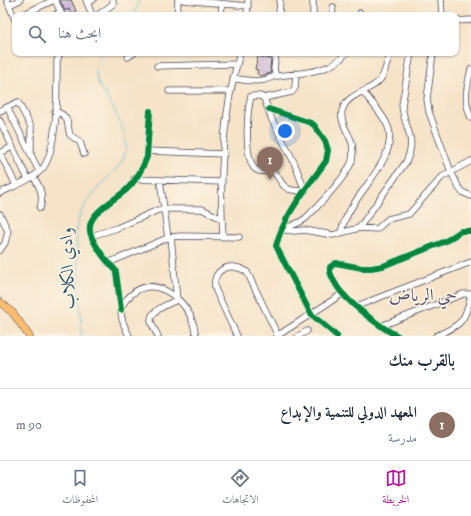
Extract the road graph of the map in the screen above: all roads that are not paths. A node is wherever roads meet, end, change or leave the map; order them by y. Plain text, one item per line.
1 (22, 0) edge
2 (55, 0) edge
3 (94, 0) edge
4 (113, 0) edge
5 (178, 0) edge
6 (183, 0) edge
7 (280, 0) edge
8 (314, 0) edge
9 (441, 0) edge
10 (86, 2) edge
11 (214, 2) edge
12 (8, 3) edge
13 (248, 3) edge
14 (222, 4) junction
15 (333, 8) dead end
16 (35, 12) edge
17 (58, 12) edge
18 (91, 12) edge
19 (102, 12) edge
20 (177, 12) edge
21 (221, 12) edge
22 (279, 12) edge
23 (313, 12) edge
24 (332, 12) edge
25 (442, 12) edge
26 (471, 20) edge
27 (459, 21) edge
28 (59, 56) edge
29 (239, 56) edge
30 (276, 56) edge
31 (342, 56) edge
32 (390, 56) edge
33 (410, 56) edge
34 (433, 56) edge
35 (237, 64) junction
36 (156, 66) dead end
37 (471, 68) edge
38 (296, 74) junction
39 (276, 76) junction
40 (233, 78) junction
41 (469, 88) edge
42 (169, 91) dead end
43 (231, 91) junction
44 (362, 92) junction
45 (264, 98) junction
46 (7, 108) junction
47 (269, 109) junction
48 (0, 111) edge
49 (55, 111) junction
50 (150, 111) dead end
51 (471, 118) edge
52 (0, 121) edge
53 (12, 147) junction
54 (148, 151) junction
55 (0, 153) edge
56 (31, 154) junction
57 (84, 154) dead end
58 (224, 154) junction
59 (2, 162) edge
60 (471, 163) edge
61 (39, 171) junction
62 (451, 172) junction
63 (31, 177) junction
64 (134, 179) junction
65 (160, 180) junction
66 (222, 182) junction
67 (16, 186) junction
68 (305, 191) junction
69 (0, 194) edge
70 (471, 196) edge
71 (40, 208) dead end
72 (164, 209) junction
73 (0, 214) edge
74 (222, 219) junction
75 (359, 228) junction
76 (282, 230) junction
77 (471, 231) edge
78 (341, 233) junction
79 (91, 236) junction
80 (223, 236) junction
81 (170, 237) junction
82 (239, 237) dead end
83 (0, 250) edge
84 (471, 262) edge
85 (108, 263) junction
86 (342, 294) junction
87 (471, 295) edge
88 (177, 300) junction
89 (0, 302) edge
90 (357, 306) junction
91 (121, 310) junction
92 (311, 314) junction
93 (381, 326) junction
94 (307, 331) dead end
95 (29, 336) edge
96 (129, 336) edge
97 (158, 336) edge
98 (196, 336) edge
99 (237, 336) edge
100 (278, 336) edge
101 (298, 336) edge
102 (337, 336) edge
103 (398, 336) edge
104 (436, 336) edge

1 - 12 street
2 - 16 street
2 - 17 street
3 - 10 street
4 - 19 street
5 - 20 street
6 - 11 street
7 - 22 street
8 - 23 street
9 - 25 street
10 - 18 street
11 - 14 street
13 - 14 street
14 - 21 street
15 - 24 street
26 - 27 street
28 - 49 street
29 - 35 street
30 - 39 street
31 - 38 street
32 - 44 street
33 - 75 street
34 - 62 street
35 - 36 street
35 - 40 street
37 - 41 street
38 - 39 street
38 - 45 street
39 - 40 street
40 - 43 street
41 - 51 street
42 - 43 street
43 - 58 street
44 - 76 street
44 - 78 street
45 - 47 street
45 - 68 street
46 - 48 street
46 - 56 street
46 - 56 street
47 - 68 street
47 - 68 street
49 - 57 street
49 - 61 street
50 - 54 street
52 - 53 street
53 - 55 street
53 - 63 street
54 - 58 street
54 - 64 street
55 - 59 street
56 - 61 street
58 - 66 street
59 - 67 street
60 - 62 street
61 - 63 street
62 - 70 street
62 - 75 street
63 - 67 street
63 - 71 street
64 - 65 street
64 - 79 street
65 - 66 street
65 - 72 street
66 - 74 street
67 - 69 street
68 - 76 street
72 - 74 street
72 - 79 street
72 - 81 street
73 - 83 street
74 - 80 street
75 - 78 street
76 - 78 street
76 - 92 street
77 - 86 street
79 - 85 street
80 - 81 street
80 - 82 street
81 - 85 street
81 - 88 street
84 - 90 street
85 - 91 street
86 - 90 street
86 - 92 street
87 - 93 street
87 - 104 street
88 - 91 street
88 - 97 street
88 - 98 street
89 - 95 main road
90 - 93 street
91 - 96 street
92 - 100 street
92 - 102 street
93 - 103 street
94 - 101 street
99 - 100 street

